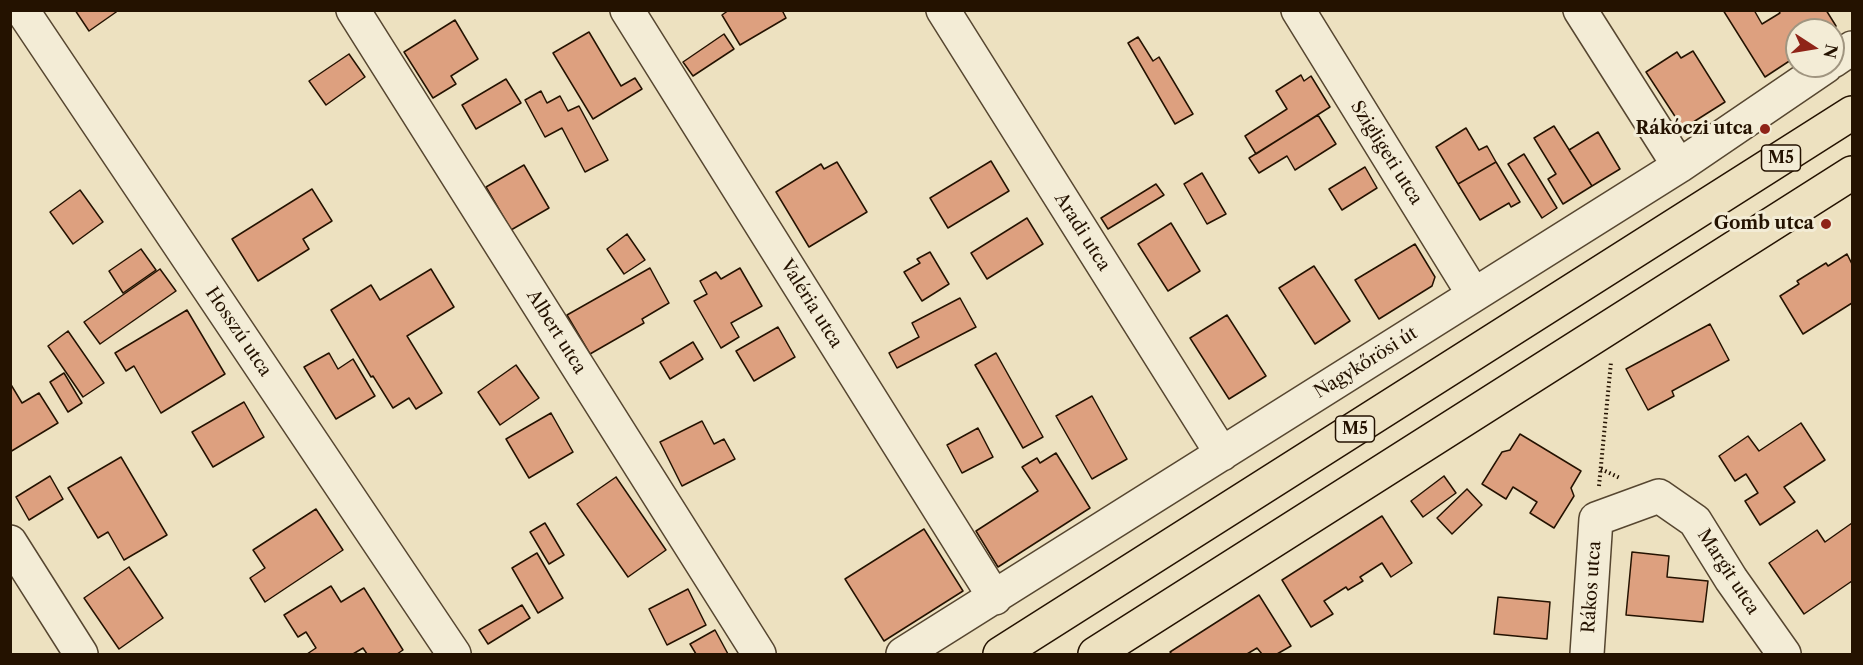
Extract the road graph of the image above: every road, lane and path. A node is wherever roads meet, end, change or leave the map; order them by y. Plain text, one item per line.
1 (22, 10) edge
2 (353, 10) edge
3 (627, 10) edge
4 (943, 10) edge
5 (1298, 10) edge
6 (1580, 10) edge
7 (1808, 78) edge
8 (1852, 113) edge
9 (1679, 166) junction
10 (1852, 173) edge
11 (1474, 295) junction
12 (1611, 361) dead end
13 (1222, 454) junction
14 (1596, 519) junction
15 (10, 542) edge
16 (995, 598) junction
17 (81, 654) edge
18 (454, 654) edge
19 (759, 654) edge
20 (903, 654) edge
21 (1000, 654) edge
22 (1095, 654) edge
23 (1587, 654) edge
24 (1784, 654) edge

1 - 18 street, Hosszú utca
2 - 19 street, Albert utca
3 - 16 street, Valéria utca
4 - 13 street, Aradi utca
5 - 11 street, Szigligeti utca
6 - 9 street
7 - 9 street, Nagykőrösi út
8 - 21 main road, M5
9 - 11 street, Nagykőrösi út
10 - 22 main road
11 - 13 street, Nagykőrösi út
12 - 14 path
13 - 16 street, Nagykőrösi út
14 - 23 street, Rákos utca
14 - 24 street, Margit utca
15 - 17 street
16 - 20 street, Nagykőrösi út

